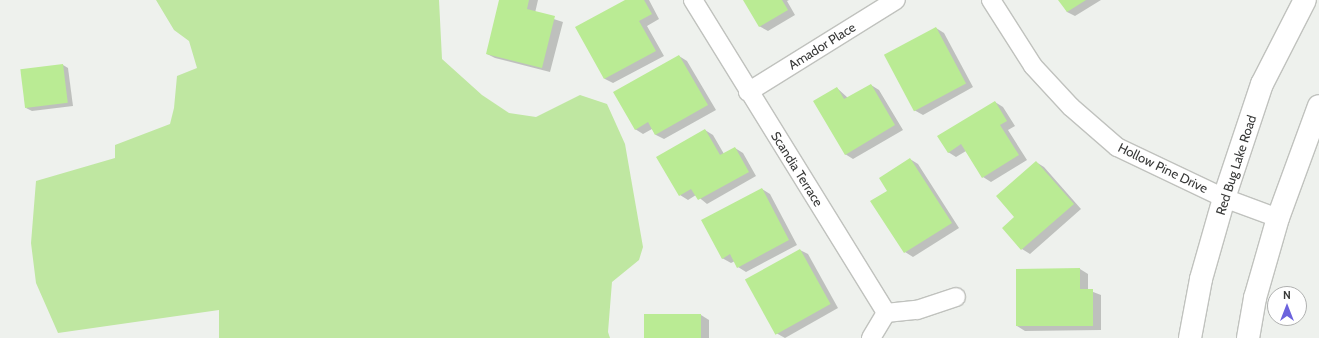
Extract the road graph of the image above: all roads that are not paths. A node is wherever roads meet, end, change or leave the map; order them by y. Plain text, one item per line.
1 (693, 0) edge
2 (896, 0) edge
3 (991, 0) edge
4 (1305, 0) edge
5 (748, 92) junction
6 (1319, 106) edge
7 (1224, 198) junction
8 (1278, 218) junction
9 (956, 296) dead end
10 (886, 313) junction
11 (871, 338) edge
12 (1190, 338) edge
13 (1248, 338) edge

1 - 5 street, Scandia Terrace
2 - 5 street, Amador Place
3 - 7 street, Hollow Pine Drive
4 - 7 main road, Red Bug Lake Road
5 - 10 street, Scandia Terrace
6 - 8 main road
7 - 8 street, Hollow Pine Drive
7 - 12 main road, Red Bug Lake Road
8 - 13 main road
9 - 10 street
10 - 11 street

